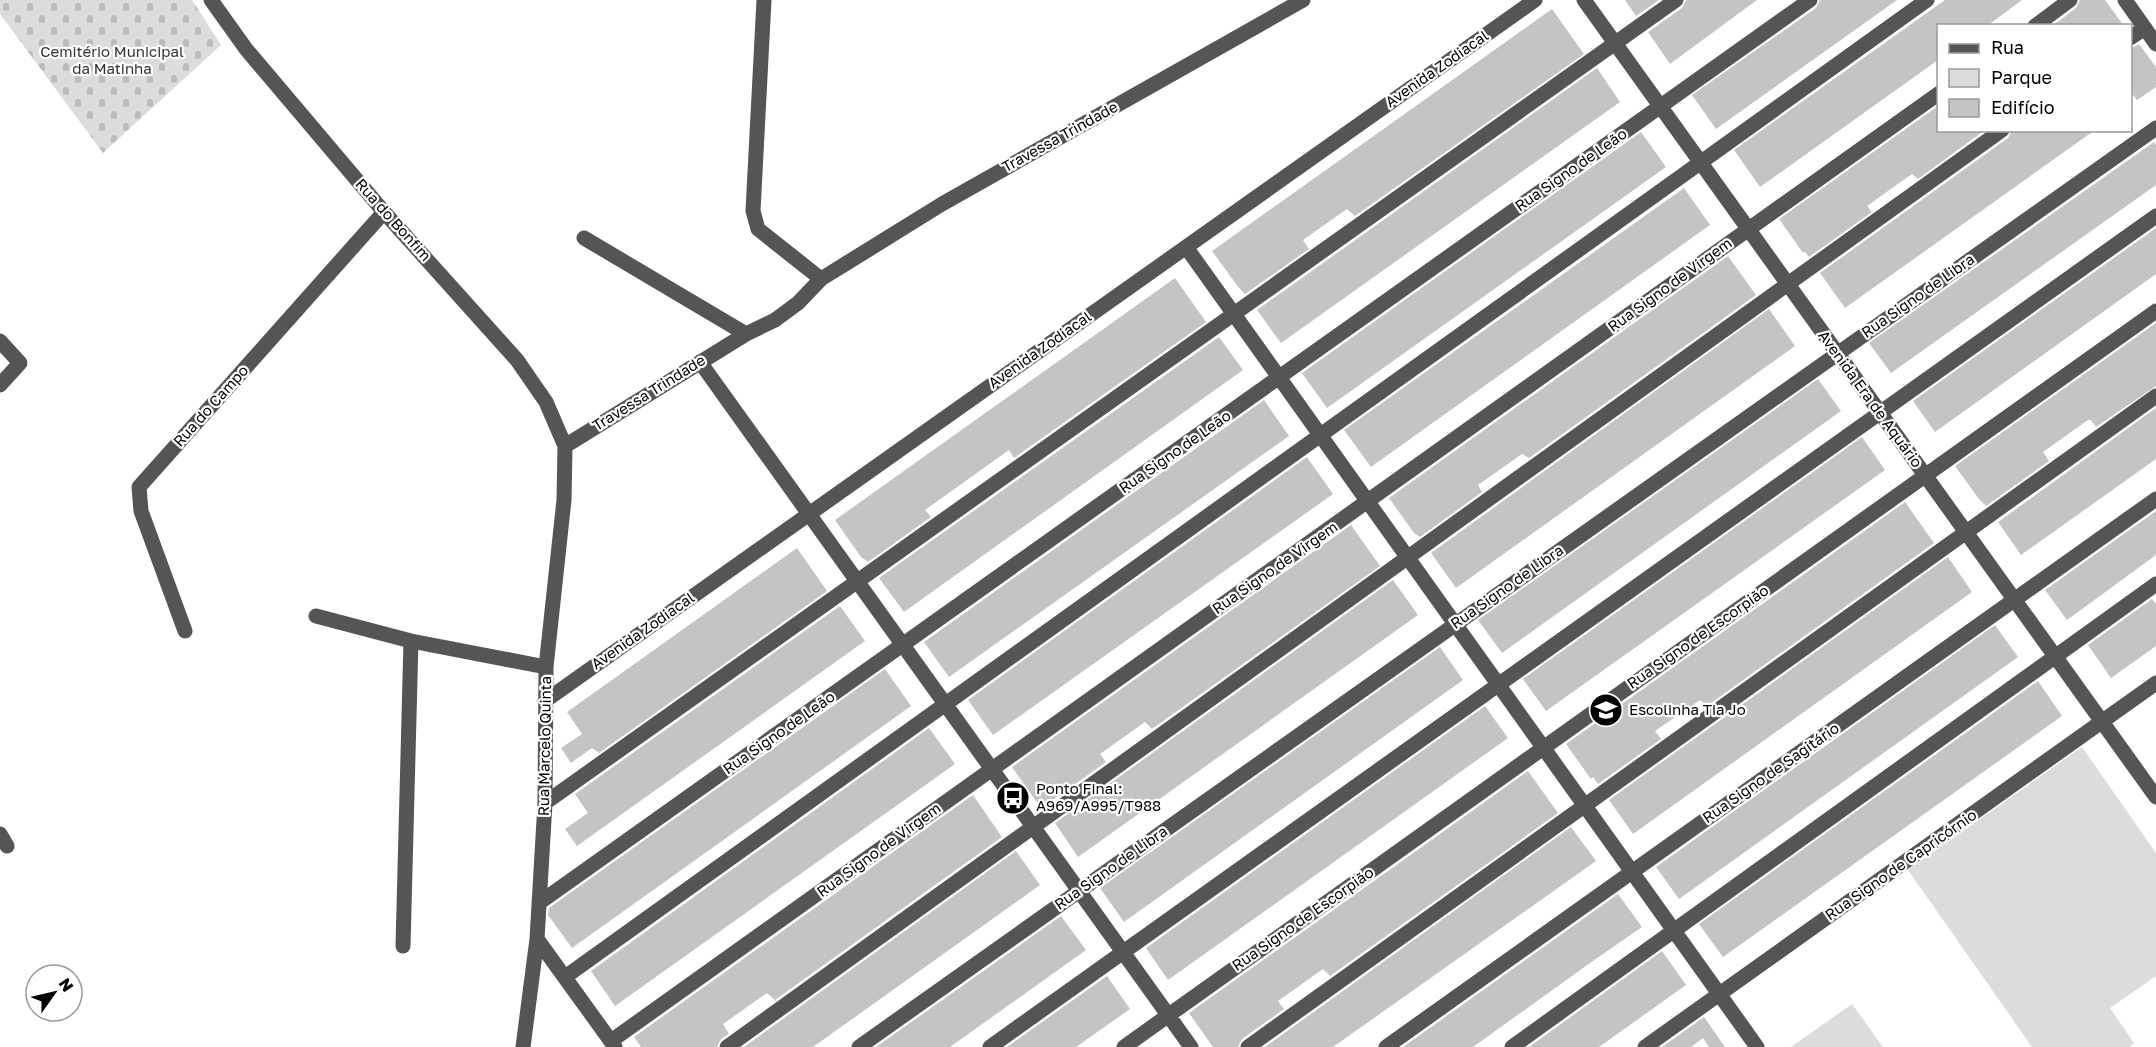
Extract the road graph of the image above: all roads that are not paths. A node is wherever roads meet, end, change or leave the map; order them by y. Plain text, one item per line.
1 (211, 0) edge
2 (764, 0) edge
3 (1535, 0) edge
4 (1584, 0) edge
5 (1676, 0) edge
6 (1810, 0) edge
7 (1927, 0) edge
8 (2070, 0) edge
9 (2125, 0) edge
10 (1298, 1) edge
11 (2038, 24) edge
12 (2145, 28) junction
13 (2132, 37) edge
14 (1615, 43) junction
15 (2156, 44) edge
16 (1937, 95) edge
17 (1660, 107) junction
18 (2156, 128) edge
19 (1999, 132) edge
20 (1700, 162) junction
21 (384, 212) junction
22 (2156, 216) edge
23 (1748, 230) junction
24 (584, 238) dead end
25 (1186, 246) junction
26 (820, 279) junction
27 (1788, 285) junction
28 (2156, 311) edge
29 (1234, 314) junction
30 (746, 334) junction
31 (0, 341) edge
32 (1837, 353) junction
33 (700, 362) junction
34 (1279, 377) junction
35 (0, 385) edge
36 (2156, 396) edge
37 (1880, 412) junction
38 (1320, 435) junction
39 (565, 446) junction
40 (1925, 476) junction
41 (2156, 499) edge
42 (1368, 501) junction
43 (809, 514) junction
44 (1966, 532) junction
45 (1408, 558) junction
46 (857, 581) junction
47 (2156, 584) edge
48 (2014, 600) junction
49 (316, 616) dead end
50 (1455, 624) junction
51 (185, 631) dead end
52 (411, 641) junction
53 (903, 645) junction
54 (2055, 657) junction
55 (546, 667) junction
56 (2156, 683) edge
57 (1498, 684) junction
58 (545, 701) junction
59 (945, 704) junction
60 (2102, 722) junction
61 (1543, 748) junction
62 (992, 769) junction
63 (2156, 797) edge
64 (545, 803) junction
65 (1585, 806) junction
66 (1033, 827) junction
67 (1632, 872) junction
68 (1079, 891) junction
69 (539, 903) junction
70 (1674, 931) junction
71 (537, 939) junction
72 (403, 946) dead end
73 (1123, 952) junction
74 (565, 977) junction
75 (1719, 994) junction
76 (1168, 1015) junction
77 (613, 1044) edge
78 (523, 1047) edge
79 (727, 1047) edge
80 (859, 1047) edge
81 (990, 1047) edge
82 (1124, 1047) edge
83 (1191, 1047) edge
84 (1248, 1047) edge
85 (1386, 1047) edge
86 (1512, 1047) edge
87 (1645, 1047) edge
88 (1757, 1047) edge

1 - 21 street, Rua do Bonfim
2 - 26 street
3 - 25 street, Avenida Zodiacal
4 - 14 street, Avenida Era de Aquário
5 - 14 street
6 - 17 street, Rua Signo de Leão
7 - 20 street
8 - 11 street
9 - 12 street
10 - 26 street, Travessa Trindade
12 - 13 street
12 - 15 street
14 - 17 street, Avenida Era de Aquário
14 - 29 street
16 - 23 street, Rua Signo de Virgem
17 - 20 street, Avenida Era de Aquário
17 - 34 street, Rua Signo de Leão
18 - 32 street, Rua Signo de Libra
19 - 27 street
20 - 23 street, Avenida Era de Aquário
20 - 38 street
21 - 39 street, Rua do Bonfim
21 - 51 street, Rua do Campo
22 - 37 street
23 - 27 street, Avenida Era de Aquário
23 - 42 street, Rua Signo de Virgem
24 - 30 street
25 - 29 street
25 - 43 street, Avenida Zodiacal
26 - 30 street, Travessa Trindade
27 - 32 street, Avenida Era de Aquário
27 - 45 street
28 - 40 street, Rua Signo de Escorpião
29 - 34 street
29 - 46 street
30 - 33 street, Travessa Trindade
31 - 35 street
32 - 37 street, Avenida Era de Aquário
32 - 50 street, Rua Signo de Libra
33 - 39 street, Travessa Trindade
33 - 43 street
34 - 38 street
34 - 53 street, Rua Signo de Leão
36 - 44 street
37 - 40 street, Avenida Era de Aquário
37 - 57 street
38 - 42 street
38 - 59 street
39 - 55 street, Rua Marcelo Quinta
40 - 44 street, Avenida Era de Aquário
40 - 61 street, Rua Signo de Escorpião
41 - 48 street, Rua Signo de Sagitário
42 - 45 street
42 - 62 street, Rua Signo de Virgem
43 - 46 street
43 - 58 street, Avenida Zodiacal
44 - 48 street, Avenida Era de Aquário
44 - 65 street
45 - 50 street
45 - 66 street
46 - 53 street
46 - 64 street
47 - 54 street
48 - 54 street, Avenida Era de Aquário
48 - 67 street, Rua Signo de Sagitário
49 - 52 street
50 - 57 street
50 - 68 street, Rua Signo de Libra
52 - 55 street
52 - 72 street
53 - 59 street
53 - 69 street, Rua Signo de Leão
54 - 60 street, Avenida Era de Aquário
54 - 70 street
55 - 58 street, Rua Marcelo Quinta
56 - 60 street, Rua Signo de Capricórnio
57 - 61 street
57 - 73 street
58 - 64 street, Rua Marcelo Quinta
59 - 62 street
59 - 74 street
60 - 63 street, Avenida Era de Aquário
60 - 75 street, Rua Signo de Capricórnio
61 - 65 street
61 - 76 street, Rua Signo de Escorpião
62 - 66 street
62 - 77 street, Rua Signo de Virgem
64 - 69 street, Rua Marcelo Quinta
65 - 67 street
65 - 84 street
66 - 68 street
66 - 79 street
67 - 70 street
67 - 85 street, Rua Signo de Sagitário
68 - 73 street
68 - 80 street, Rua Signo de Libra
69 - 71 street, Rua Marcelo Quinta
70 - 75 street
70 - 86 street
71 - 74 street
71 - 78 street, Rua Marcelo Quinta
73 - 76 street
73 - 81 street
74 - 77 street
75 - 87 street, Rua Signo de Capricórnio
75 - 88 street
76 - 82 street, Rua Signo de Escorpião
76 - 83 street

